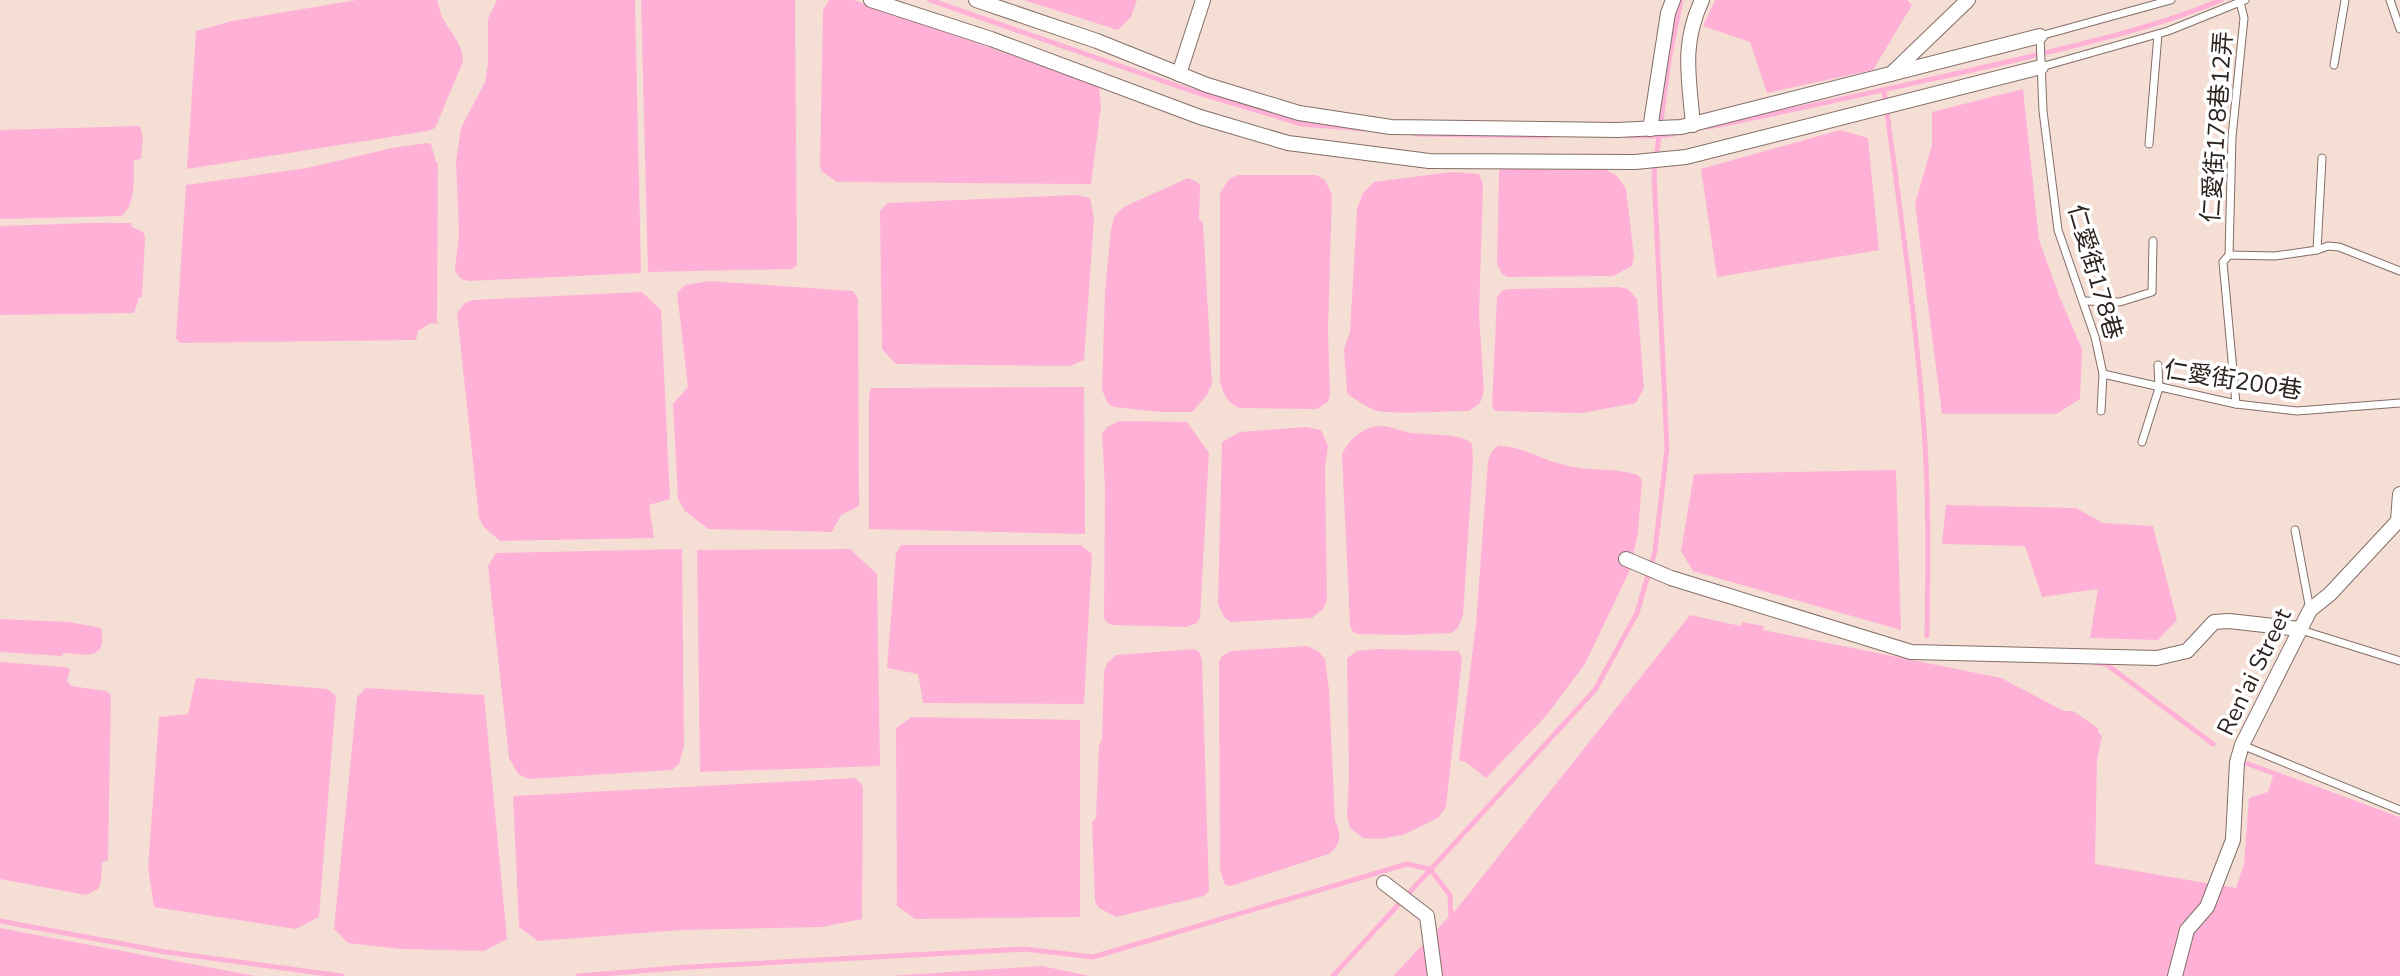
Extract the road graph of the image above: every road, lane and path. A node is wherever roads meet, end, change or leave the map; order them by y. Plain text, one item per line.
1 (871, 0) edge
2 (976, 0) edge
3 (1203, 0) edge
4 (1674, 0) edge
5 (1702, 0) edge
6 (1968, 0) edge
7 (2171, 0) edge
8 (2345, 0) edge
9 (2390, 0) edge
10 (2242, 1) edge
11 (2400, 29) edge
12 (2158, 34) junction
13 (2040, 40) junction
14 (2041, 63) junction
15 (2334, 65) dead end
16 (1179, 74) junction
17 (1888, 76) junction
18 (1687, 126) junction
19 (1654, 129) junction
20 (2149, 144) dead end
21 (2322, 158) dead end
22 (2153, 241) dead end
23 (2317, 250) junction
24 (2229, 255) junction
25 (2400, 271) edge
26 (2084, 301) junction
27 (2158, 365) dead end
28 (2103, 374) junction
29 (2159, 388) junction
30 (2400, 403) edge
31 (2236, 404) junction
32 (2101, 411) dead end
33 (2142, 442) dead end
34 (2400, 494) edge
35 (2399, 521) edge
36 (2295, 530) dead end
37 (1631, 561) dead end
38 (2310, 610) junction
39 (2300, 629) junction
40 (2400, 661) edge
41 (2242, 745) junction
42 (2400, 810) edge
43 (1384, 883) dead end
44 (1435, 976) edge
45 (2175, 976) edge

1 - 14 street
2 - 16 street
3 - 16 street
4 - 19 street
5 - 18 street
6 - 17 street
7 - 13 lane
8 - 15 lane
9 - 11 lane
10 - 12 lane
10 - 24 lane, 仁愛街178巷12弄
12 - 14 lane
12 - 20 lane
13 - 14 lane, 仁愛街178巷
13 - 17 street
14 - 26 lane, 仁愛街178巷
16 - 19 street
17 - 18 street
18 - 19 street
21 - 23 lane
22 - 26 lane
23 - 24 lane
23 - 25 lane
24 - 31 lane
26 - 28 lane, 仁愛街178巷
27 - 29 lane
28 - 29 lane, 仁愛街200巷
28 - 32 lane, 仁愛街178巷
29 - 31 lane, 仁愛街200巷
29 - 33 lane
30 - 31 lane, 仁愛街200巷
34 - 35 street, Ren'ai Street
35 - 38 street, Ren'ai Street
36 - 38 lane
37 - 39 street
38 - 39 street, Ren'ai Street
39 - 40 lane
39 - 41 street, Ren'ai Street
41 - 42 lane
41 - 45 street, Ren'ai Street
43 - 44 street

